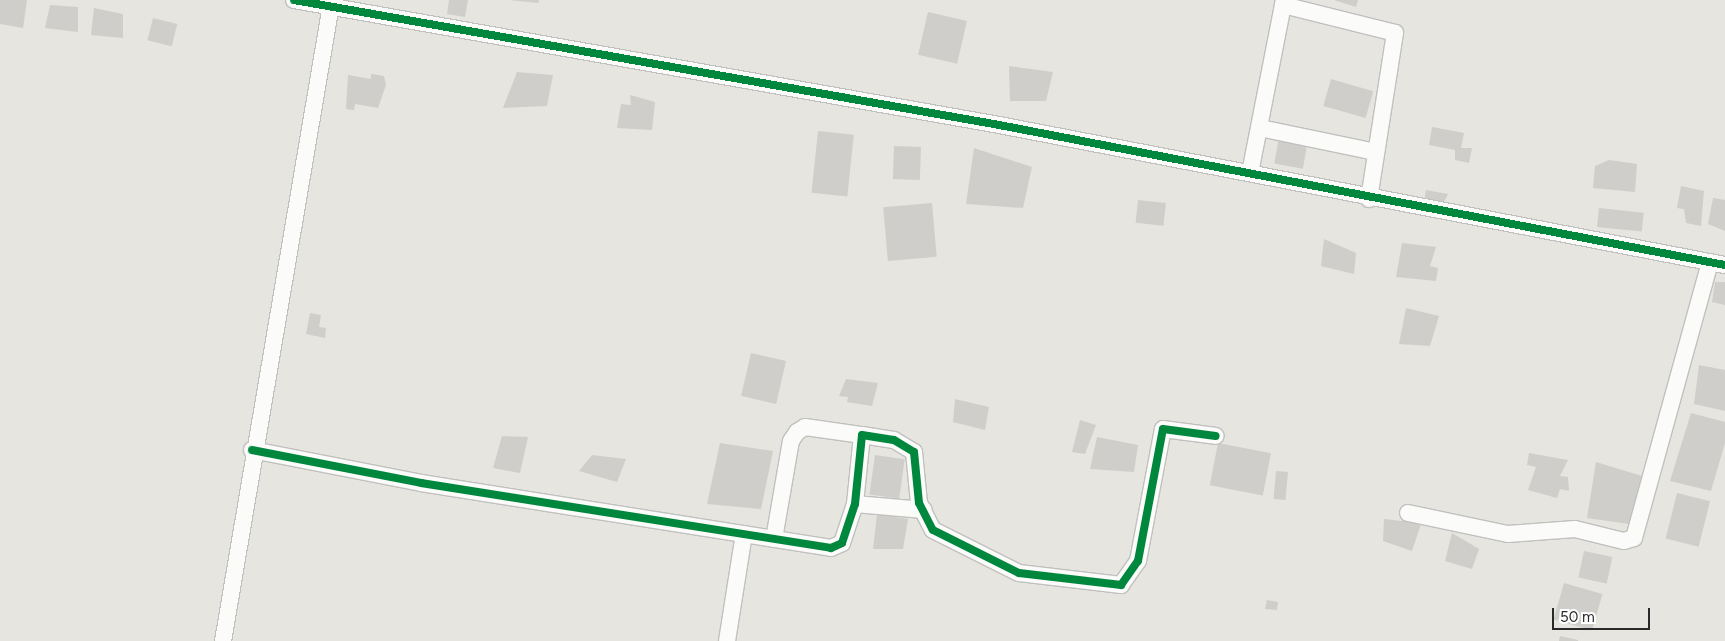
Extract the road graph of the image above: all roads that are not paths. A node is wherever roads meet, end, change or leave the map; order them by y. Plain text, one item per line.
1 (294, 0) edge
2 (1283, 3) edge
3 (331, 5) junction
4 (1260, 128) junction
5 (1376, 152) junction
6 (1250, 173) junction
7 (1370, 199) junction
8 (1718, 264) edge
9 (862, 435) junction
10 (1216, 436) dead end
11 (252, 450) junction
12 (855, 504) junction
13 (924, 510) junction
14 (1408, 513) dead end
15 (744, 534) junction
16 (774, 539) junction
17 (222, 641) edge
18 (727, 641) edge

1 - 3 street
2 - 4 street
2 - 5 street
3 - 6 street
3 - 11 street
4 - 5 street
4 - 6 street
5 - 7 street
6 - 7 street
7 - 8 street
8 - 14 street
9 - 12 street
9 - 13 street
9 - 16 street
10 - 13 street
11 - 15 street
11 - 17 street
12 - 13 street
12 - 16 street
15 - 16 street
15 - 18 street

